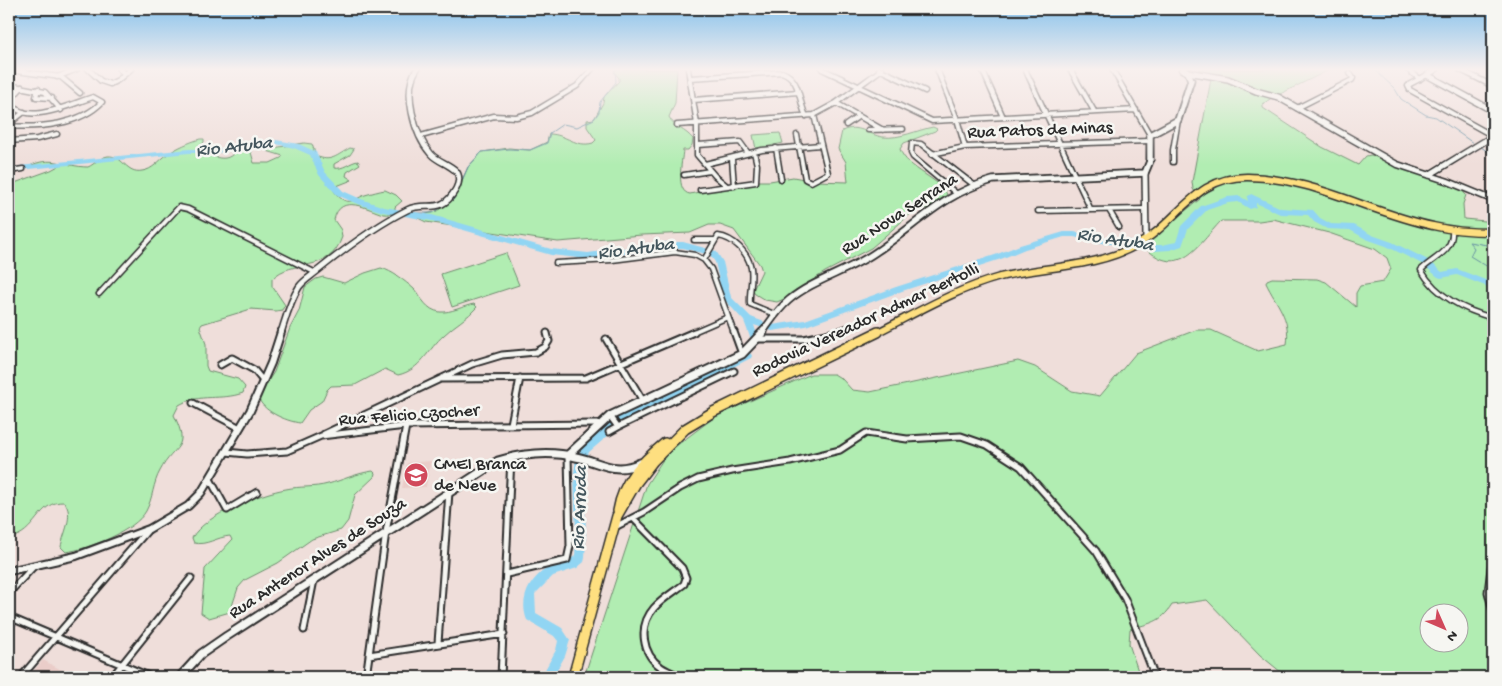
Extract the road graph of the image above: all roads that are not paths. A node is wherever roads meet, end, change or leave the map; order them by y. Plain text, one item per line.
1 (12, 101) edge
2 (54, 101) edge
3 (82, 101) edge
4 (101, 101) edge
5 (410, 101) edge
6 (553, 101) edge
7 (693, 101) edge
8 (801, 101) edge
9 (839, 101) edge
10 (888, 101) edge
11 (950, 101) edge
12 (996, 101) edge
13 (1041, 101) edge
14 (1088, 101) edge
15 (1131, 101) edge
16 (1184, 101) edge
17 (1285, 101) edge
18 (1310, 101) edge
19 (1427, 101) edge
20 (1474, 101) edge
21 (836, 103) junction
22 (1296, 108) junction
23 (61, 110) junction
24 (1136, 110) junction
25 (1493, 111) edge
26 (24, 112) junction
27 (1094, 112) junction
28 (1047, 114) junction
29 (814, 115) junction
30 (806, 116) junction
31 (859, 116) junction
32 (1003, 117) junction
33 (957, 119) junction
34 (1178, 120) junction
35 (697, 124) junction
36 (9, 125) edge
37 (677, 125) dead end
38 (846, 125) dead end
39 (903, 129) dead end
40 (868, 130) dead end
41 (883, 130) junction
42 (57, 134) dead end
43 (797, 135) dead end
44 (421, 136) junction
45 (1493, 136) edge
46 (1149, 138) junction
47 (9, 141) edge
48 (1061, 144) junction
49 (820, 145) junction
50 (698, 146) junction
51 (798, 146) junction
52 (965, 147) junction
53 (776, 148) junction
54 (754, 152) junction
55 (748, 153) junction
56 (932, 154) junction
57 (732, 159) junction
58 (1173, 162) dead end
59 (705, 164) junction
60 (23, 169) dead end
61 (9, 171) edge
62 (710, 171) junction
63 (1145, 173) junction
64 (684, 175) dead end
65 (1429, 175) junction
66 (1076, 176) junction
67 (781, 179) dead end
68 (727, 186) junction
69 (734, 186) junction
70 (974, 186) junction
71 (700, 190) dead end
72 (957, 194) junction
73 (1493, 200) edge
74 (1145, 209) junction
75 (1091, 210) junction
76 (1109, 210) junction
77 (1038, 211) dead end
78 (1120, 227) dead end
79 (1452, 229) junction
80 (1493, 232) edge
81 (694, 240) dead end
82 (714, 240) junction
83 (1140, 243) junction
84 (704, 260) junction
85 (556, 263) dead end
86 (314, 272) junction
87 (99, 294) dead end
88 (773, 316) junction
89 (728, 317) junction
90 (1493, 318) edge
91 (848, 326) dead end
92 (764, 329) joint
93 (547, 333) dead end
94 (606, 339) dead end
95 (758, 340) junction
96 (742, 354) junction
97 (621, 363) junction
98 (220, 365) dead end
99 (734, 371) dead end
100 (520, 378) junction
101 (440, 379) junction
102 (263, 381) junction
103 (643, 400) junction
104 (193, 403) dead end
105 (610, 416) junction
106 (511, 424) junction
107 (597, 424) junction
108 (406, 426) junction
109 (618, 427) junction
110 (240, 428) junction
111 (685, 429) junction
112 (609, 432) dead end
113 (321, 436) junction
114 (226, 452) junction
115 (568, 455) junction
116 (511, 457) junction
117 (640, 463) junction
118 (622, 470) junction
119 (210, 479) junction
120 (628, 480) junction
121 (257, 492) dead end
122 (449, 492) junction
123 (617, 516) junction
124 (633, 518) junction
125 (149, 528) junction
126 (614, 528) junction
127 (386, 532) junction
128 (1492, 561) dead end
129 (33, 567) junction
130 (9, 571) edge
131 (508, 574) junction
132 (191, 578) dead end
133 (314, 579) junction
134 (9, 593) edge
135 (1493, 611) edge
136 (9, 617) edge
137 (304, 630) dead end
138 (504, 634) junction
139 (56, 636) junction
140 (438, 643) junction
141 (369, 655) junction
142 (121, 665) junction
143 (20, 677) edge
144 (112, 677) edge
145 (151, 677) edge
146 (180, 677) edge
147 (366, 677) edge
148 (501, 677) edge
149 (573, 677) edge
150 (682, 677) edge
151 (1156, 677) edge

1 - 26 street
2 - 23 street
3 - 23 street
4 - 36 street
5 - 44 street
6 - 44 street
7 - 35 street
8 - 30 street
9 - 21 street
10 - 33 street
11 - 33 street
12 - 32 street
13 - 28 street
14 - 27 street
15 - 24 street
16 - 34 main road
17 - 22 street
18 - 22 street
19 - 45 street
20 - 25 street
21 - 29 street
21 - 31 street
22 - 65 street
23 - 26 street
24 - 27 street
24 - 46 street
26 - 36 street
27 - 28 street
28 - 32 street
28 - 48 street
29 - 30 street
29 - 49 street
30 - 35 street
31 - 38 street
31 - 41 street
32 - 33 street
33 - 52 street
34 - 46 main road
34 - 58 street
35 - 37 street
35 - 50 street
39 - 41 street
40 - 41 street
42 - 47 street
43 - 51 street
44 - 86 street
45 - 65 street
46 - 48 street, Rua Patos de Minas
46 - 63 main road
48 - 52 street, Rua Patos de Minas
48 - 66 street
49 - 51 street
49 - 51 street
50 - 55 street
50 - 59 street
51 - 53 street
52 - 56 street, Rua Patos de Minas
53 - 54 street
53 - 67 street
54 - 55 street
54 - 69 street
55 - 57 street
56 - 70 street
56 - 72 street
57 - 59 street
57 - 69 street
59 - 62 street
60 - 61 street
62 - 64 street
62 - 68 street
63 - 66 main road, Rua Nova Serrana
63 - 74 street
65 - 73 street
66 - 70 main road, Rua Nova Serrana
66 - 75 street
68 - 69 street
68 - 71 street
70 - 72 main road, Rua Nova Serrana
72 - 88 main road, Rua Nova Serrana
74 - 76 street
74 - 83 street
75 - 76 street
75 - 77 street
76 - 78 street
79 - 80 highway, Rodovia Vereador Admar Bertolli
79 - 83 highway, Rodovia Vereador Admar Bertolli
79 - 90 street
81 - 82 street
82 - 84 street
82 - 88 street
83 - 111 highway, Rodovia Vereador Admar Bertolli
84 - 85 street
84 - 89 street
86 - 87 street
86 - 102 street
88 - 92 main road, Rua Nova Serrana
89 - 96 street
89 - 97 street
91 - 95 street
92 - 95 main road, Rua Nova Serrana
93 - 101 street
94 - 97 street
95 - 96 main road
96 - 103 main road
97 - 100 street
97 - 103 street
98 - 102 street
99 - 109 street
100 - 101 street
100 - 106 street
101 - 113 street
102 - 110 street
103 - 105 main road
104 - 110 street
105 - 107 main road
105 - 109 street
106 - 107 street, Rua Felicio Czocher
106 - 108 street, Rua Felicio Czocher
107 - 115 main road
108 - 113 street, Rua Felicio Czocher
108 - 127 street
109 - 112 street
110 - 114 street
111 - 117 highway
111 - 123 highway, Rodovia Vereador Admar Bertolli
113 - 114 street, Rua Felicio Czocher
114 - 119 street
115 - 116 main road, Rua Antenor Alves de Souza
115 - 118 main road, Rua Antenor Alves de Souza
115 - 131 street
116 - 122 main road, Rua Antenor Alves de Souza
116 - 131 street
117 - 118 main road
117 - 120 highway
118 - 120 main road
119 - 121 street
119 - 125 street
120 - 123 highway
122 - 127 main road, Rua Antenor Alves de Souza
122 - 140 street
123 - 126 highway, Rodovia Vereador Admar Bertolli
124 - 126 street
124 - 150 street
124 - 151 street
125 - 129 street
125 - 139 street
126 - 149 highway, Rodovia Vereador Admar Bertolli
127 - 133 main road, Rua Antenor Alves de Souza
127 - 141 street
128 - 135 street
129 - 130 street
129 - 134 street
131 - 138 street
132 - 142 street
133 - 137 street
133 - 146 main road, Rua Antenor Alves de Souza
136 - 139 street
138 - 140 street
138 - 148 street
139 - 142 street
139 - 143 street
140 - 141 street
141 - 147 street
142 - 144 street
142 - 145 street

